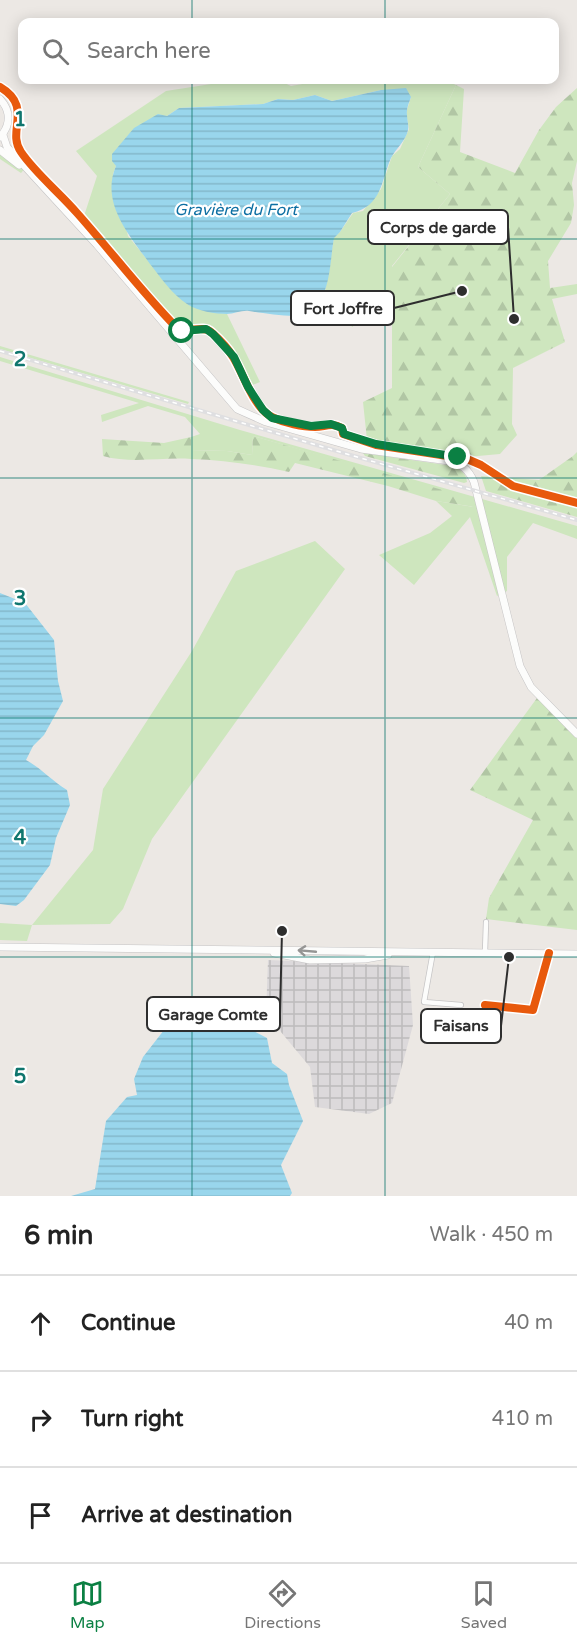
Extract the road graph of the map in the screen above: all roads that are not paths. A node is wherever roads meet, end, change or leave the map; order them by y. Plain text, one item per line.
1 (0, 99) edge
2 (1, 136) edge
3 (0, 150) edge
4 (44, 187) junction
5 (577, 734) edge
6 (486, 922) dead end
7 (0, 947) edge
8 (434, 952) junction
9 (485, 952) junction
10 (549, 953) junction
11 (577, 954) edge
12 (461, 1005) dead end
13 (485, 1005) dead end

1 - 2 main road
2 - 4 main road
3 - 4 main road
4 - 5 main road
6 - 9 street
7 - 8 main road
8 - 9 main road
8 - 12 street
9 - 10 main road
10 - 11 main road
10 - 13 street

